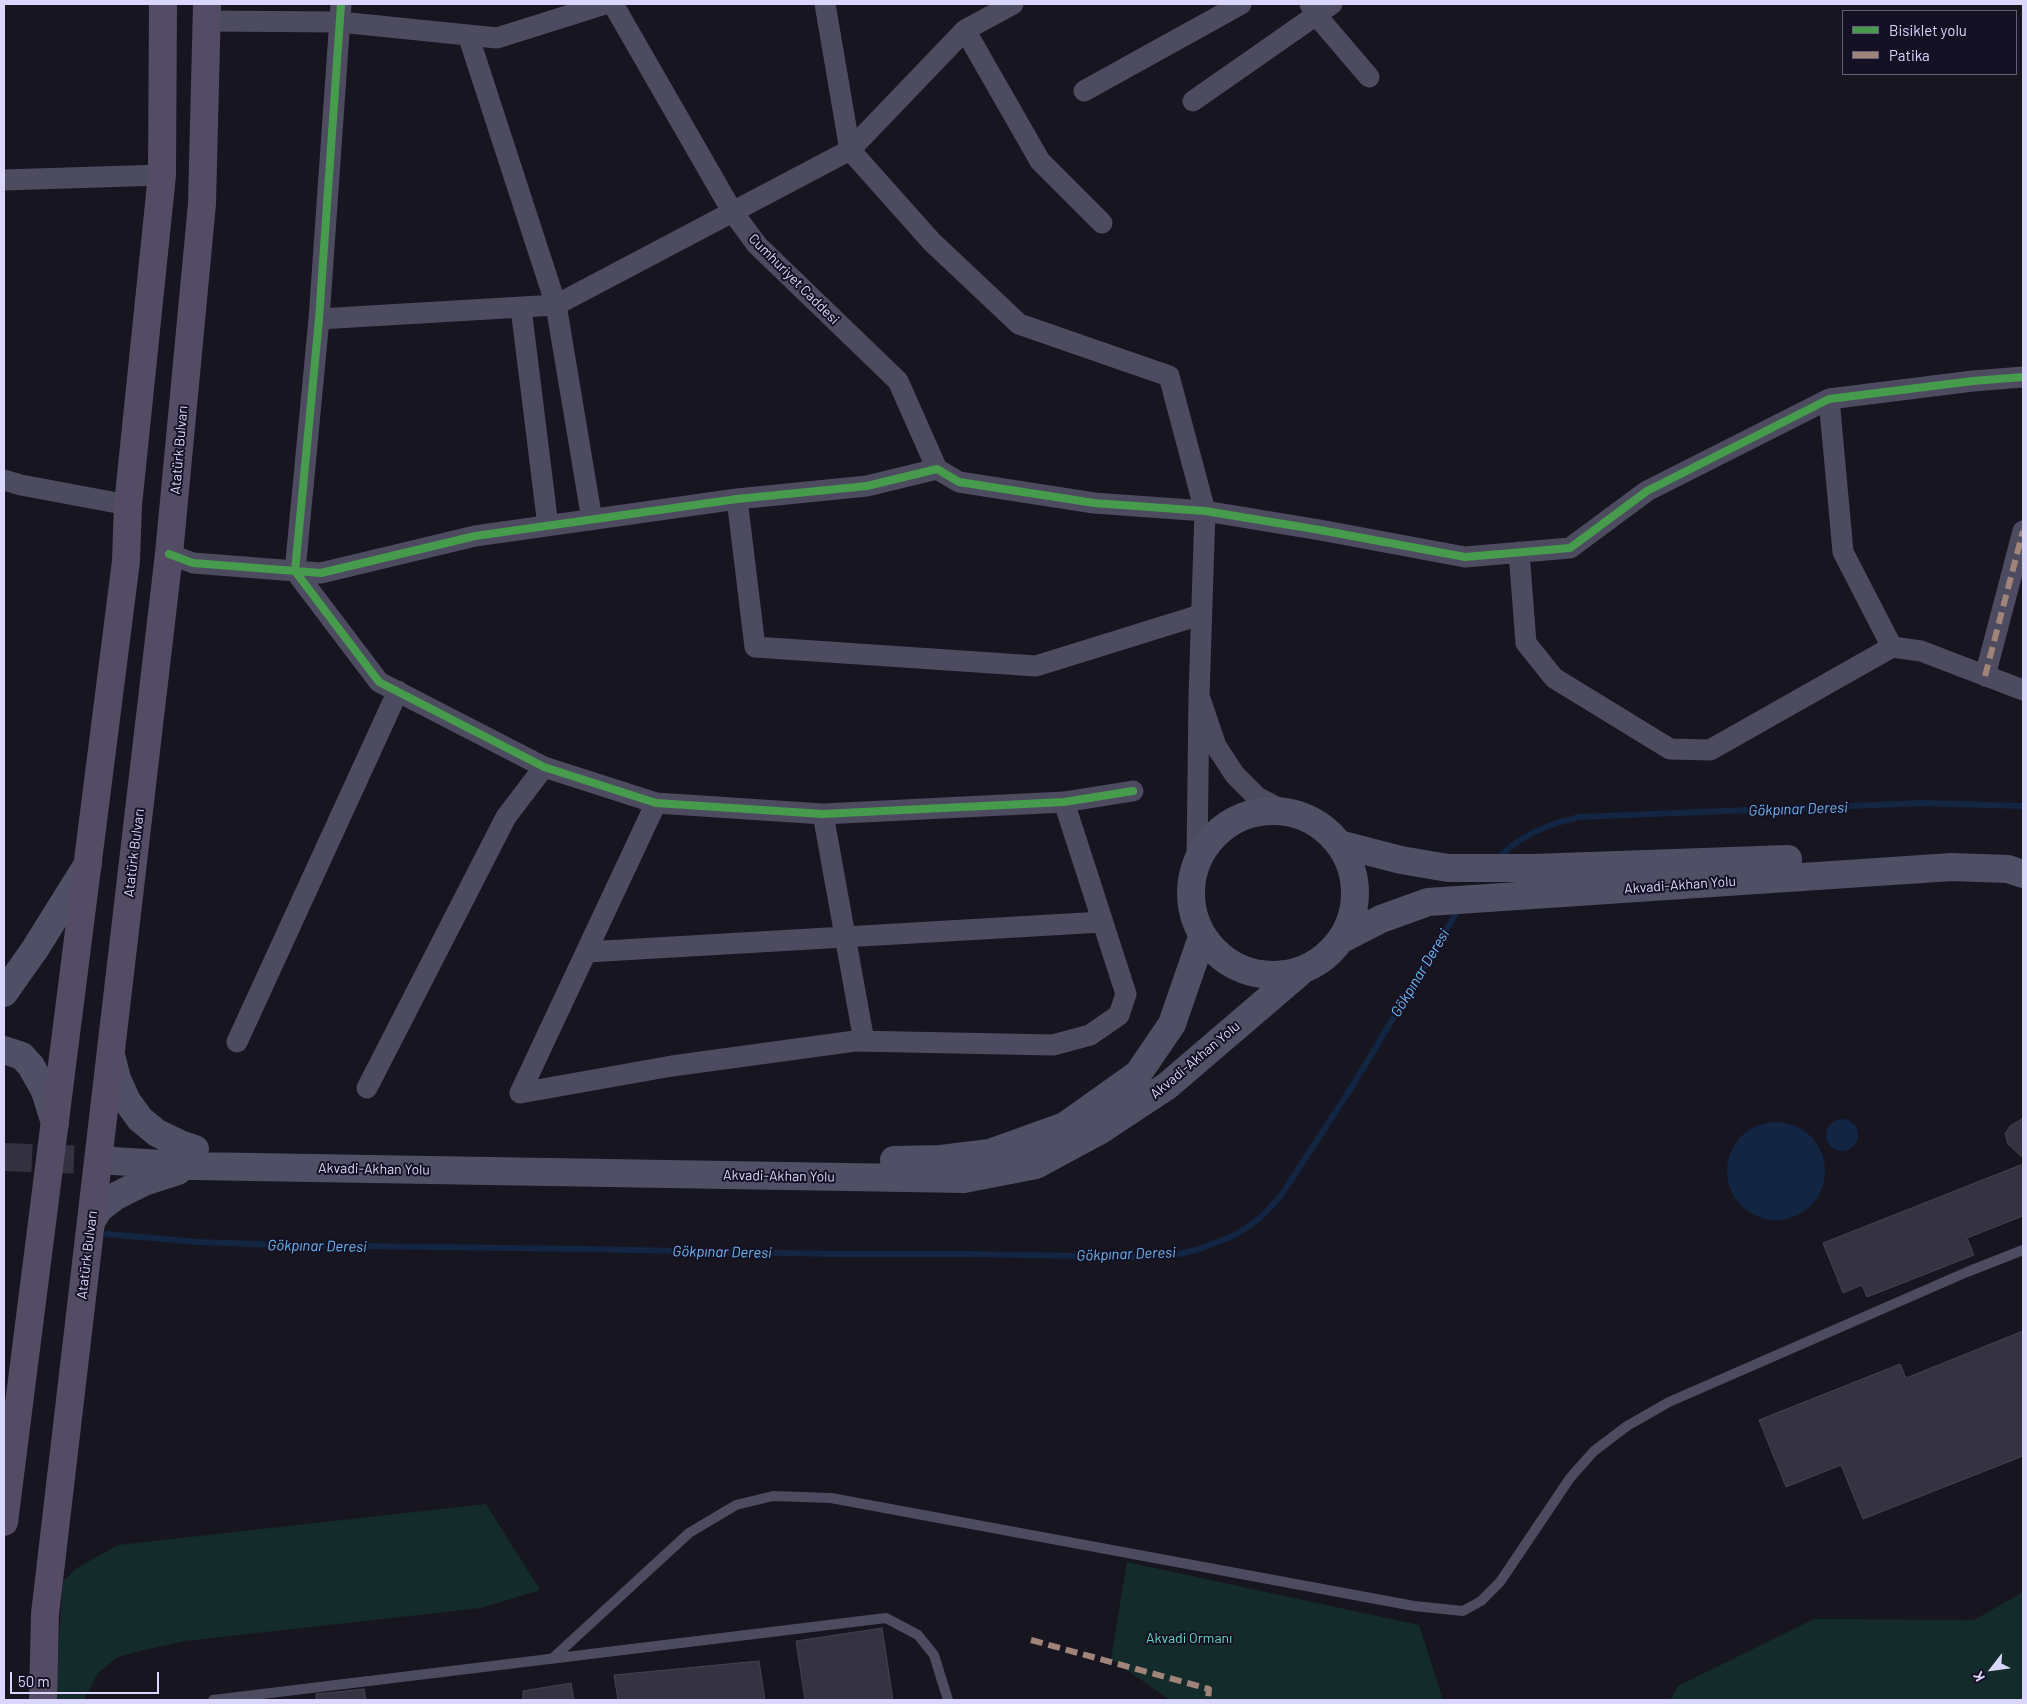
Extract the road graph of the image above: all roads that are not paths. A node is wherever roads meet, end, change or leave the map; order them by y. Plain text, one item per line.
1 (163, 4) edge
2 (605, 4) edge
3 (613, 4) edge
4 (825, 4) edge
5 (1013, 4) edge
6 (1241, 4) edge
7 (1320, 8) edge
8 (206, 13) edge
9 (340, 13) edge
10 (964, 30) junction
11 (468, 36) junction
12 (1369, 77) dead end
13 (1084, 91) dead end
14 (1193, 101) dead end
15 (850, 150) junction
16 (162, 175) junction
17 (4, 180) edge
18 (732, 211) junction
19 (1102, 222) dead end
20 (556, 306) junction
21 (521, 308) junction
22 (320, 319) junction
23 (2023, 376) edge
24 (1829, 399) junction
25 (937, 469) junction
26 (4, 480) edge
27 (737, 499) junction
28 (128, 505) junction
29 (1206, 511) junction
30 (592, 520) junction
31 (548, 526) junction
32 (2023, 531) edge
33 (1520, 552) junction
34 (169, 554) junction
35 (295, 571) junction
36 (1200, 615) junction
37 (1892, 647) junction
38 (1985, 676) junction
39 (2023, 690) edge
40 (398, 691) junction
41 (1199, 696) junction
42 (544, 767) junction
43 (1133, 791) dead end
44 (1064, 802) junction
45 (656, 803) junction
46 (1284, 811) junction
47 (823, 814) junction
48 (1339, 844) junction
49 (2023, 855) edge
50 (1197, 860) junction
51 (88, 864) junction
52 (2023, 874) edge
53 (1102, 922) junction
54 (1202, 937) junction
55 (846, 938) junction
56 (1344, 938) junction
57 (586, 952) junction
58 (1299, 973) junction
59 (4, 993) edge
60 (864, 1041) junction
61 (237, 1042) dead end
62 (4, 1050) edge
63 (111, 1055) junction
64 (367, 1088) dead end
65 (55, 1123) junction
66 (114, 1151) tunnel mouth
67 (194, 1157) junction
68 (91, 1222) junction
69 (2023, 1250) edge
70 (4, 1522) edge
71 (553, 1658) junction
72 (43, 1700) edge
73 (213, 1700) edge
74 (948, 1700) edge

1 - 16 main road
2 - 11 street
3 - 18 street, Cumhuriyet Caddesi
4 - 15 street
5 - 10 street
6 - 13 street
7 - 12 street
7 - 14 street
8 - 9 street
8 - 34 main road, Atatürk Bulvarı
9 - 11 street
9 - 22 street
10 - 15 street
10 - 19 street
11 - 20 street
15 - 18 street
15 - 29 street
16 - 17 street
16 - 28 main road
18 - 20 street
18 - 25 street, Cumhuriyet Caddesi
20 - 21 street
20 - 30 street
21 - 22 street
21 - 31 street
22 - 35 street
23 - 24 street
24 - 33 street
24 - 37 street
25 - 27 street
25 - 29 street
26 - 28 street
27 - 30 street
27 - 36 street
28 - 51 main road
29 - 33 street
29 - 36 street
30 - 31 street
31 - 35 street
32 - 38 street
33 - 37 street
34 - 35 street
34 - 63 main road, Atatürk Bulvarı
35 - 40 street
36 - 41 street
37 - 38 street
38 - 39 street
40 - 42 street
40 - 61 street
41 - 46 street
41 - 50 street
42 - 45 street
42 - 64 street
43 - 44 street
44 - 47 street
44 - 53 street
45 - 47 street
45 - 57 street
46 - 48 main road
46 - 50 main road
47 - 55 street
48 - 49 main road, Akvadi-Akhan Yolu
48 - 56 main road
50 - 54 main road
51 - 59 main road
51 - 65 main road
52 - 56 main road, Akvadi-Akhan Yolu
53 - 55 street
53 - 60 street
54 - 58 main road
54 - 67 main road, Akvadi-Akhan Yolu
55 - 57 street
55 - 60 street
56 - 58 main road
57 - 60 street
58 - 67 main road, Akvadi-Akhan Yolu
62 - 65 main road
63 - 67 main road
63 - 68 main road, Atatürk Bulvarı
65 - 70 main road
66 - 67 main road
67 - 68 main road
68 - 72 main road, Atatürk Bulvarı
69 - 71 lane
71 - 73 lane
71 - 74 lane

